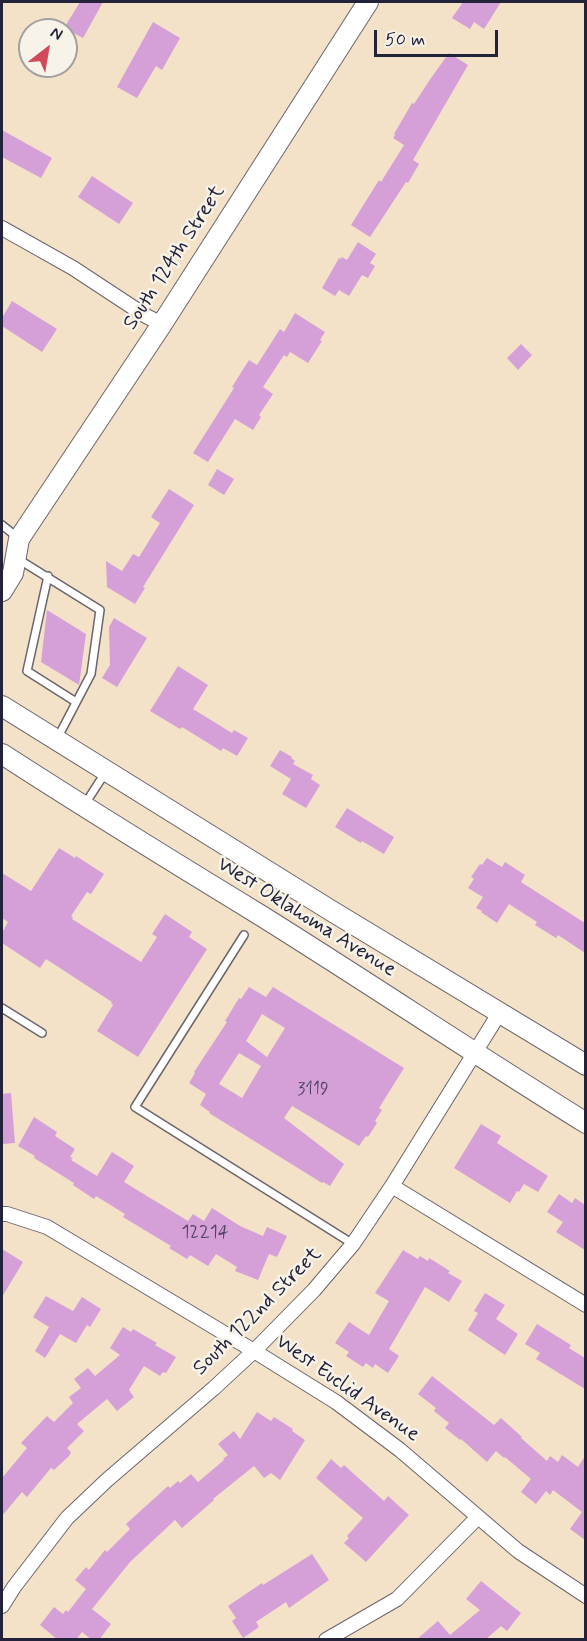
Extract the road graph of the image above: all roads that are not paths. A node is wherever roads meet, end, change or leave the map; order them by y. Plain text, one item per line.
1 (368, 2) edge
2 (2, 228) edge
3 (162, 324) junction
4 (2, 525) edge
5 (12, 549) edge
6 (48, 576) junction
7 (2, 591) edge
8 (76, 702) junction
9 (2, 706) edge
10 (56, 740) junction
11 (2, 754) edge
12 (107, 771) junction
13 (82, 807) junction
14 (244, 935) dead end
15 (2, 1008) edge
16 (500, 1012) junction
17 (42, 1033) dead end
18 (474, 1053) junction
19 (585, 1065) edge
20 (585, 1123) edge
21 (392, 1186) junction
22 (2, 1214) edge
23 (353, 1244) junction
24 (585, 1305) edge
25 (254, 1351) junction
26 (478, 1517) junction
27 (585, 1596) edge
28 (2, 1606) edge
29 (326, 1640) edge

1 - 3 main road, South 124th Street
2 - 3 street
3 - 5 main road, South 124th Street
4 - 5 lane
5 - 6 lane
5 - 7 main road, South 124th Street
6 - 8 lane
6 - 8 lane
8 - 10 lane
9 - 10 main road, West Oklahoma Avenue
10 - 12 main road, West Oklahoma Avenue
11 - 13 main road, West Oklahoma Avenue
12 - 13 lane
12 - 16 main road, West Oklahoma Avenue
13 - 18 main road, West Oklahoma Avenue
14 - 23 lane
15 - 17 lane
16 - 18 street, South 122nd Street
16 - 19 main road, West Oklahoma Avenue
18 - 20 main road, West Oklahoma Avenue
18 - 21 street, South 122nd Street
21 - 23 street, South 122nd Street
21 - 24 street
22 - 25 street, West Euclid Avenue
23 - 25 street, South 122nd Street
25 - 26 street, West Euclid Avenue
25 - 28 street, South 122nd Street
26 - 27 street, West Euclid Avenue
26 - 29 street

